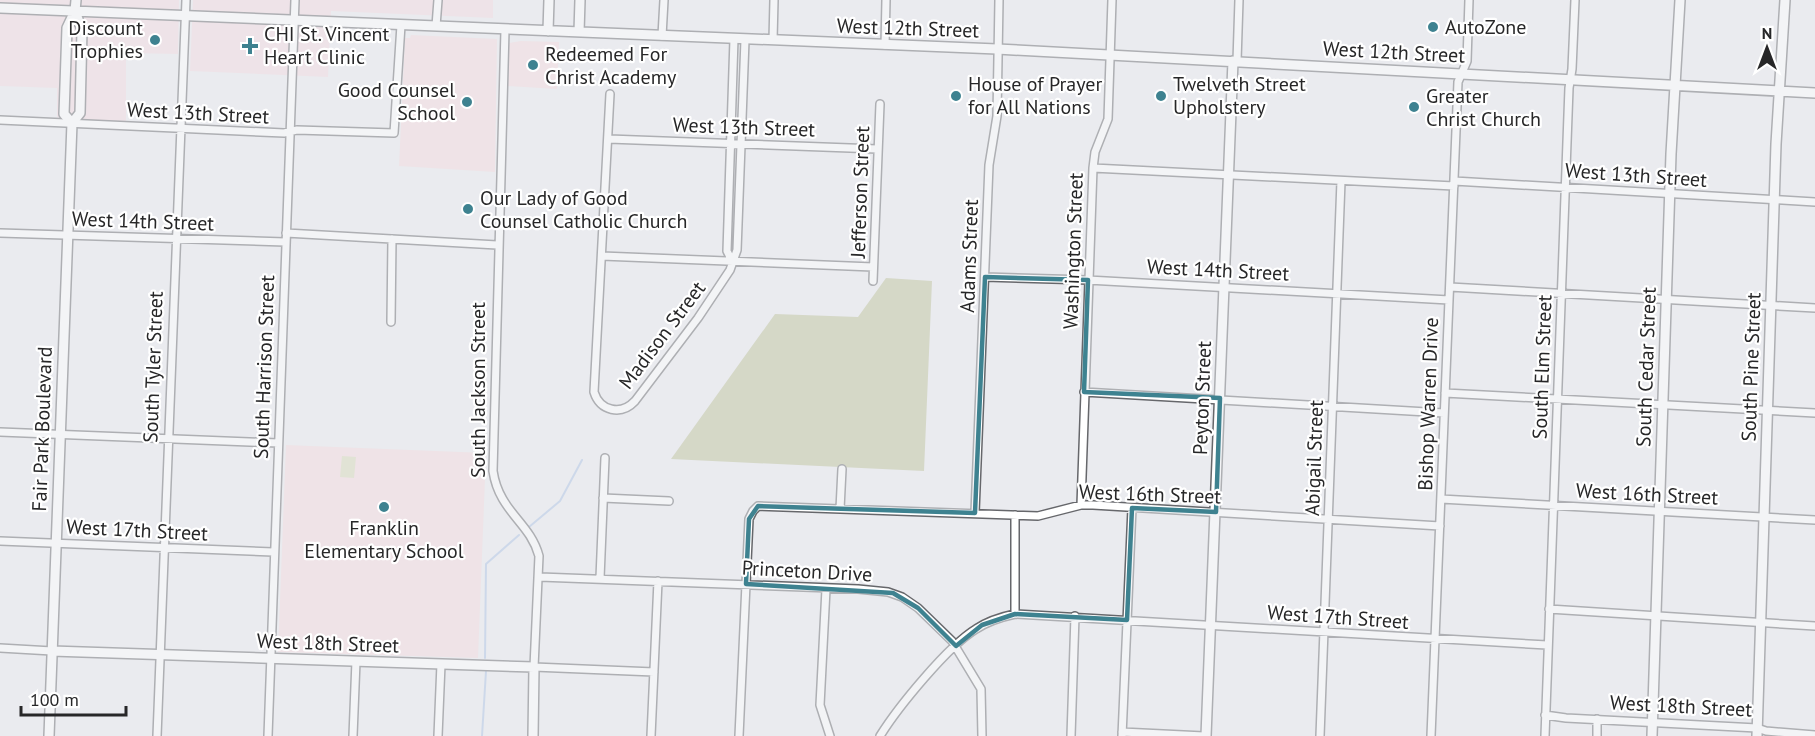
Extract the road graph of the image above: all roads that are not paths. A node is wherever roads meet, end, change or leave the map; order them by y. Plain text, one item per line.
1 (76, 0) edge
2 (186, 0) edge
3 (295, 0) edge
4 (438, 0) edge
5 (549, 0) edge
6 (580, 0) edge
7 (663, 0) edge
8 (774, 0) edge
9 (886, 0) edge
10 (999, 0) edge
11 (1112, 0) edge
12 (1239, 0) edge
13 (1469, 0) edge
14 (1575, 0) edge
15 (1680, 0) edge
16 (1785, 0) edge
17 (0, 8) edge
18 (75, 11) junction
19 (185, 16) junction
20 (294, 21) junction
21 (401, 25) junction
22 (436, 26) junction
23 (505, 30) junction
24 (548, 31) junction
25 (579, 32) junction
26 (662, 36) junction
27 (734, 39) junction
28 (745, 40) junction
29 (773, 40) junction
30 (885, 45) junction
31 (997, 49) junction
32 (1110, 55) junction
33 (1235, 61) junction
34 (1463, 74) junction
35 (1569, 79) junction
36 (1675, 85) junction
37 (1780, 91) junction
38 (1815, 93) edge
39 (610, 94) dead end
40 (880, 104) dead end
41 (0, 120) edge
42 (72, 123) junction
43 (180, 129) junction
44 (289, 132) junction
45 (609, 139) junction
46 (731, 143) junction
47 (742, 144) junction
48 (877, 149) junction
49 (1093, 168) junction
50 (1229, 174) junction
51 (1341, 181) junction
52 (1454, 183) junction
53 (1565, 187) junction
54 (1670, 194) junction
55 (1775, 201) junction
56 (1815, 202) edge
57 (0, 233) edge
58 (286, 233) junction
59 (68, 235) junction
60 (174, 239) junction
61 (392, 239) junction
62 (285, 242) junction
63 (497, 245) junction
64 (602, 256) junction
65 (732, 261) junction
66 (873, 267) junction
67 (985, 277) junction
68 (1088, 280) junction
69 (873, 281) dead end
70 (1224, 287) junction
71 (1450, 287) junction
72 (1337, 293) junction
73 (1561, 294) junction
74 (1666, 298) junction
75 (1449, 300) junction
76 (1771, 305) junction
77 (1815, 308) edge
78 (392, 322) dead end
79 (1084, 392) junction
80 (1445, 393) junction
81 (1220, 398) junction
82 (1558, 399) junction
83 (1662, 405) junction
84 (1332, 406) junction
85 (1768, 411) junction
86 (1815, 413) edge
87 (1444, 414) junction
88 (0, 432) edge
89 (60, 434) junction
90 (167, 437) junction
91 (278, 443) junction
92 (605, 458) dead end
93 (842, 469) dead end
94 (603, 498) junction
95 (1441, 499) junction
96 (669, 501) dead end
97 (1081, 505) junction
98 (1553, 505) junction
99 (1132, 508) junction
100 (840, 509) junction
101 (1660, 510) junction
102 (1216, 512) junction
103 (975, 513) junction
104 (1015, 515) junction
105 (1765, 517) junction
106 (1328, 518) junction
107 (1815, 520) edge
108 (1440, 526) junction
109 (0, 541) edge
110 (56, 543) junction
111 (163, 548) junction
112 (273, 552) junction
113 (540, 577) junction
114 (600, 578) junction
115 (658, 581) junction
116 (746, 584) junction
117 (826, 589) junction
118 (1549, 609) junction
119 (1015, 614) junction
120 (1657, 615) junction
121 (1075, 616) junction
122 (1127, 620) junction
123 (1761, 623) junction
124 (1211, 625) junction
125 (1815, 626) edge
126 (1324, 632) junction
127 (1436, 640) junction
128 (1547, 645) junction
129 (956, 646) junction
130 (0, 648) edge
131 (52, 651) junction
132 (160, 655) junction
133 (270, 659) junction
134 (356, 661) junction
135 (441, 664) junction
136 (534, 668) junction
137 (654, 672) junction
138 (1545, 715) junction
139 (1597, 719) junction
140 (1652, 722) junction
141 (1757, 732) edge
142 (1122, 734) edge
143 (1815, 735) edge
144 (49, 736) edge
145 (157, 736) edge
146 (268, 736) edge
147 (353, 736) edge
148 (438, 736) edge
149 (533, 736) edge
150 (651, 736) edge
151 (739, 736) edge
152 (830, 736) edge
153 (880, 736) edge
154 (982, 736) edge
155 (1071, 736) edge
156 (1205, 736) edge
157 (1320, 736) edge
158 (1431, 736) edge
159 (1545, 736) edge
160 (1597, 736) edge
161 (1652, 736) edge

1 - 18 main road, Fair Park Boulevard
2 - 19 street, South Tyler Street
3 - 20 street, South Harrison Street
4 - 22 street
5 - 24 main road
6 - 25 main road
7 - 26 street
8 - 29 street
9 - 30 street
10 - 31 street, Adams Street
11 - 32 street, Washington Street
12 - 33 street, Peyton Street
13 - 34 street, Bishop Warren Drive
14 - 35 street, South Elm Street
15 - 36 main road, South Cedar Street
16 - 37 main road, South Pine Street
17 - 18 main road, West 12th Street
18 - 19 main road, West 12th Street
18 - 42 main road, Fair Park Boulevard
18 - 42 main road, Fair Park Boulevard
19 - 20 main road, West 12th Street
19 - 43 street, South Tyler Street
20 - 21 main road, West 12th Street
20 - 44 street, South Harrison Street
21 - 22 main road, West 12th Street
21 - 44 street, West 13th Street
22 - 23 main road, West 12th Street
23 - 24 main road, West 12th Street
23 - 63 street, South Jackson Street
24 - 25 main road, West 12th Street
25 - 26 main road, West 12th Street
26 - 27 main road, West 12th Street
27 - 28 main road, West 12th Street
27 - 46 street
28 - 29 main road, West 12th Street
28 - 47 street, Madison Street
29 - 30 main road, West 12th Street
30 - 31 main road, West 12th Street
31 - 32 main road, West 12th Street
31 - 67 street, Adams Street
32 - 33 main road, West 12th Street
32 - 49 street, Washington Street
33 - 34 main road, West 12th Street
33 - 50 main road, Peyton Street
34 - 35 main road, West 12th Street
34 - 52 street, Bishop Warren Drive
35 - 36 main road, West 12th Street
35 - 53 street, South Elm Street
36 - 37 main road, West 12th Street
36 - 54 main road, South Cedar Street
37 - 38 main road, West 12th Street
37 - 55 main road, South Pine Street
39 - 45 street
40 - 48 street, Jefferson Street
41 - 42 street, West 13th Street
42 - 43 street, West 13th Street
42 - 59 main road, Fair Park Boulevard
43 - 44 street, West 13th Street
43 - 60 street, South Tyler Street
44 - 58 street, South Harrison Street
45 - 46 street, West 13th Street
45 - 64 street
46 - 47 street, West 13th Street
46 - 65 street
47 - 48 street, West 13th Street
47 - 65 street, Madison Street
48 - 66 street, Jefferson Street
49 - 50 street, West 13th Street
49 - 68 street, Washington Street
50 - 51 street, West 13th Street
50 - 70 main road, Peyton Street
51 - 52 street, West 13th Street
51 - 72 street, Abigail Street
52 - 53 street, West 13th Street
52 - 71 street, Bishop Warren Drive
53 - 54 street, West 13th Street
53 - 73 street, South Elm Street
54 - 55 street, West 13th Street
54 - 74 main road, South Cedar Street
55 - 56 street, West 13th Street
55 - 76 main road, South Pine Street
57 - 59 street, West 14th Street
58 - 61 street
58 - 62 street, South Harrison Street
59 - 60 street, West 14th Street
59 - 89 main road, Fair Park Boulevard
60 - 62 street, West 14th Street
60 - 90 street, South Tyler Street
61 - 63 street
61 - 78 street
62 - 91 street, South Harrison Street
63 - 113 street, South Jackson Street
64 - 65 street
64 - 65 street, Madison Street
65 - 66 street
66 - 69 street, Jefferson Street
67 - 68 street, West 14th Street
67 - 103 street, Adams Street
68 - 70 street, West 14th Street
68 - 79 street, Washington Street
70 - 72 street, West 14th Street
70 - 81 main road, Peyton Street
71 - 73 street
71 - 75 street, Bishop Warren Drive
72 - 75 street, West 14th Street
72 - 84 street, Abigail Street
73 - 74 street
73 - 82 street, South Elm Street
74 - 76 street
74 - 83 main road, South Cedar Street
75 - 80 street, Bishop Warren Drive
76 - 77 street
76 - 85 main road, South Pine Street
79 - 81 street
79 - 97 street, Washington Street
80 - 82 street
80 - 87 street, Bishop Warren Drive
81 - 84 street
81 - 102 main road, Peyton Street
82 - 83 street
82 - 98 street, South Elm Street
83 - 85 street
83 - 101 main road, South Cedar Street
84 - 87 street
84 - 106 street, Abigail Street
85 - 86 street
85 - 105 main road, South Pine Street
87 - 95 street, Bishop Warren Drive
88 - 89 street
89 - 90 street
89 - 110 main road, Fair Park Boulevard
90 - 91 street
90 - 111 street, South Tyler Street
91 - 112 street, South Harrison Street
92 - 94 street
93 - 100 street
94 - 96 street
94 - 114 street
95 - 98 street, West 16th Street
95 - 108 street, Bishop Warren Drive
97 - 99 street, West 16th Street
97 - 104 street, West 16th Street
98 - 101 street, West 16th Street
98 - 118 street, South Elm Street
99 - 102 street, West 16th Street
99 - 122 street
100 - 103 street, West 16th Street
100 - 116 street, West 16th Street
101 - 105 street, West 16th Street
101 - 120 main road, South Cedar Street
102 - 106 street, West 16th Street
102 - 124 main road, Peyton Street
103 - 104 street, West 16th Street
104 - 119 street
105 - 107 street, West 16th Street
105 - 123 main road, South Pine Street
106 - 108 street, West 16th Street
106 - 126 street, Abigail Street
108 - 127 street, Bishop Warren Drive
109 - 110 street, West 17th Street
110 - 111 street, West 17th Street
110 - 131 main road, Fair Park Boulevard
111 - 112 street, West 17th Street
111 - 132 street, South Tyler Street
112 - 133 street, South Harrison Street
113 - 114 street, Princeton Drive
113 - 136 street, South Jackson Street
114 - 115 street, Princeton Drive
115 - 116 street, Princeton Drive
115 - 137 street
116 - 117 street, Princeton Drive
116 - 151 street
117 - 129 street, Princeton Drive
117 - 152 street
118 - 120 street
118 - 128 street, South Elm Street
119 - 121 street, West 17th Street
119 - 129 street
120 - 123 street
120 - 140 main road, South Cedar Street
121 - 122 street, West 17th Street
121 - 155 street
122 - 124 street, West 17th Street
122 - 142 street
123 - 125 street
123 - 141 main road, South Pine Street
124 - 126 street, West 17th Street
124 - 156 main road, Peyton Street
126 - 127 street, West 17th Street
126 - 157 street, Abigail Street
127 - 128 street, West 17th Street
127 - 158 street, Bishop Warren Drive
128 - 138 street, South Elm Street
129 - 153 street
129 - 154 street, Princeton Drive
130 - 131 street, West 18th Street
131 - 132 main road, West 18th Street
131 - 144 main road, Fair Park Boulevard
132 - 133 main road, West 18th Street
132 - 145 street, South Tyler Street
133 - 134 main road, West 18th Street
133 - 146 street, South Harrison Street
134 - 135 main road, West 18th Street
134 - 147 street
135 - 136 main road, West 18th Street
135 - 148 street
136 - 137 street, West 18th Street
136 - 149 main road, South Jackson Street
137 - 150 street
138 - 139 street, West 18th Street
138 - 159 street, South Elm Street
139 - 140 street, West 18th Street
139 - 160 street
140 - 141 street, West 18th Street
140 - 161 main road, South Cedar Street
141 - 143 street, West 18th Street
142 - 156 street

